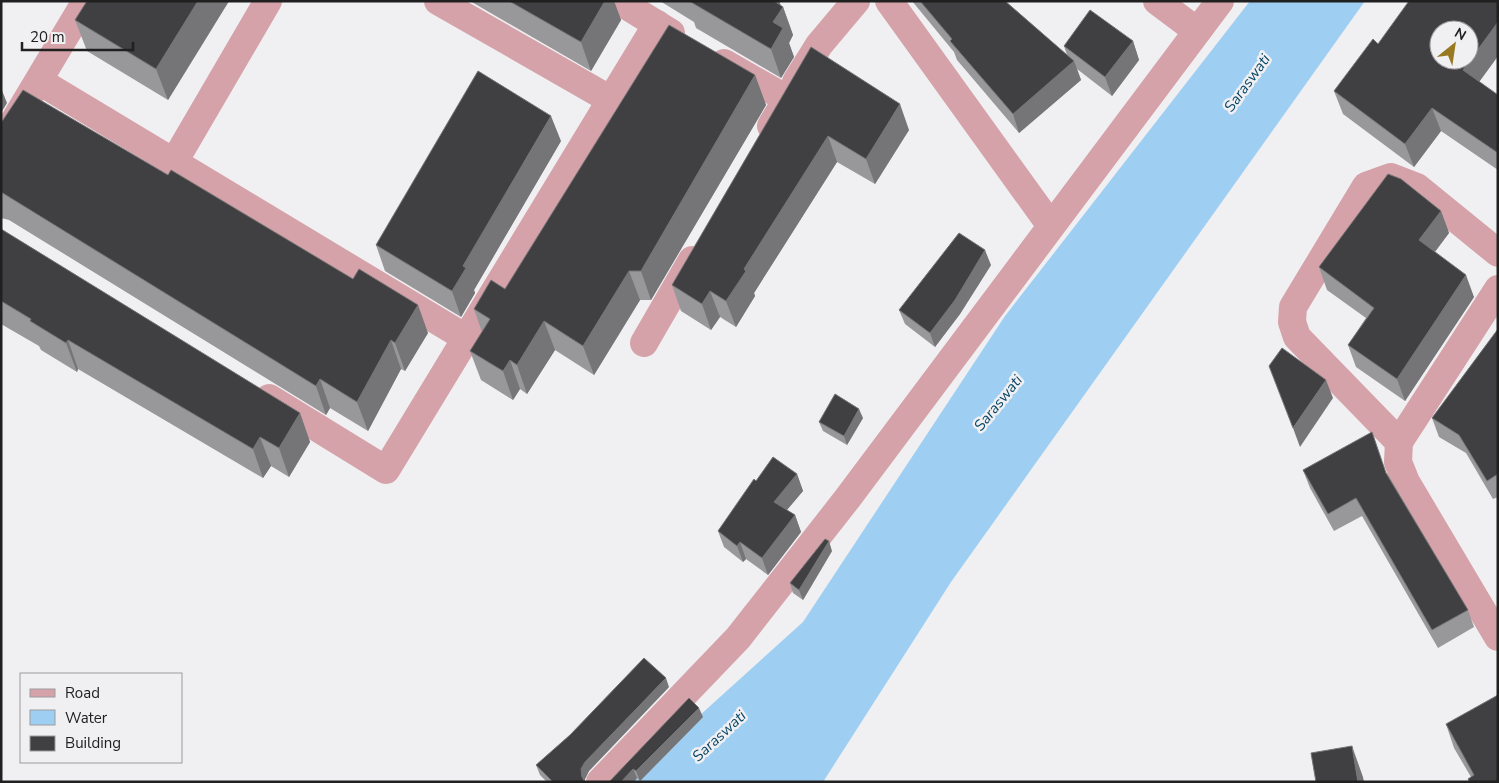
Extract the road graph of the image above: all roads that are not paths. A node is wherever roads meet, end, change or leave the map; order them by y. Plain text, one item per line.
1 (86, 1) edge
2 (268, 1) edge
3 (438, 1) edge
4 (619, 1) edge
5 (856, 1) edge
6 (889, 1) edge
7 (1158, 1) edge
8 (1220, 1) edge
9 (657, 24) junction
10 (1197, 30) junction
11 (39, 81) junction
12 (787, 99) junction
13 (611, 100) junction
14 (1, 143) edge
15 (758, 149) edge
16 (174, 162) junction
17 (1051, 226) junction
18 (703, 242) edge
19 (1498, 253) edge
20 (1498, 289) edge
21 (466, 338) junction
22 (644, 343) dead end
23 (244, 382) edge
24 (1399, 442) junction
25 (1498, 637) edge
26 (600, 782) edge

1 - 11 street
2 - 16 street
3 - 13 street
4 - 9 street
5 - 12 street
6 - 17 street
7 - 10 street
8 - 10 street
9 - 12 street
9 - 13 street
10 - 17 street
11 - 14 street
11 - 16 street
12 - 15 street
13 - 21 street
16 - 21 street
17 - 26 street
18 - 22 street
19 - 24 street
20 - 24 street
21 - 23 street
24 - 25 street

